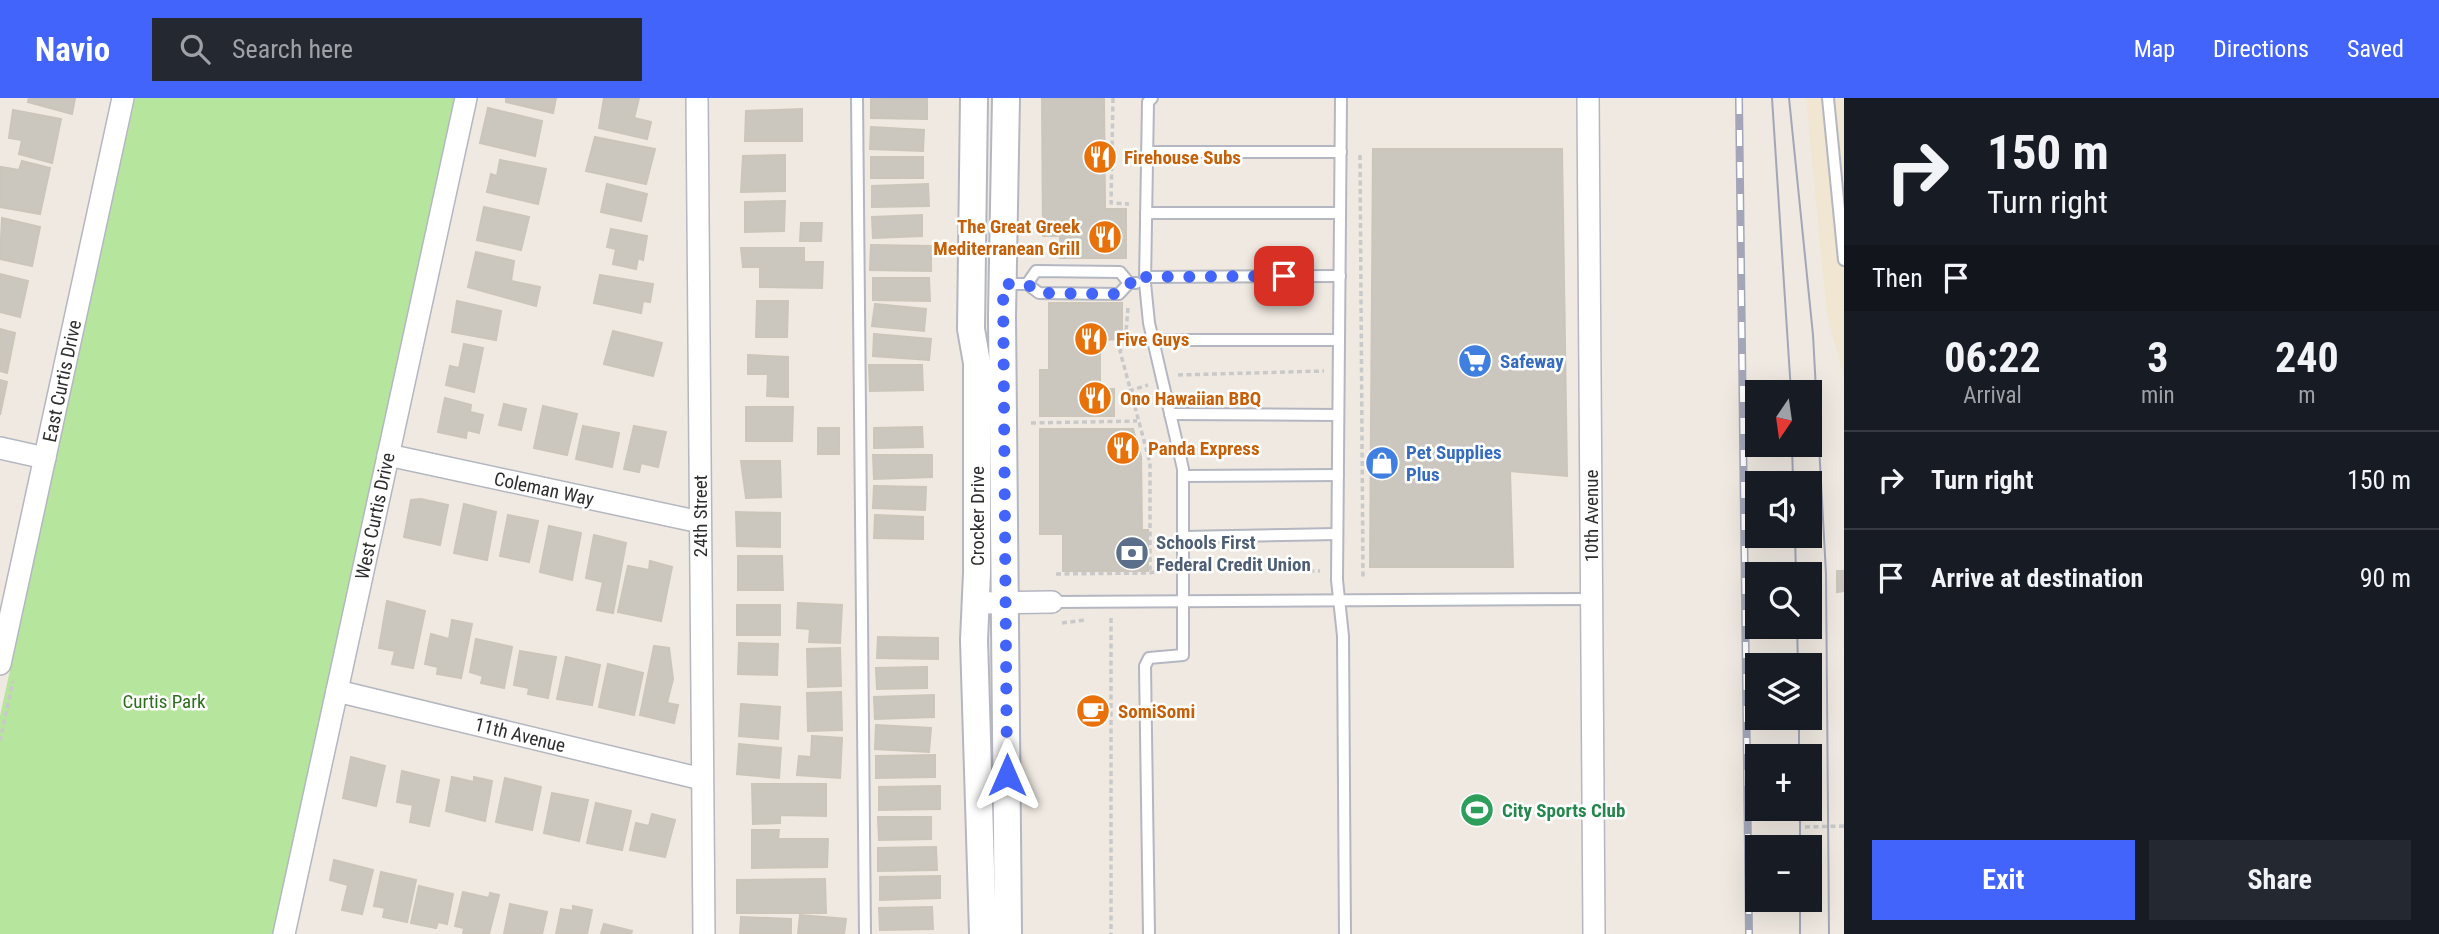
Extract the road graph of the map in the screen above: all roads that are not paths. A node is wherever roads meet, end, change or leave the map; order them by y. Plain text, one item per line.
1 (123, 98) edge
2 (466, 98) edge
3 (697, 98) edge
4 (857, 98) edge
5 (974, 98) edge
6 (1006, 98) edge
7 (1152, 98) edge
8 (1341, 98) edge
9 (1588, 98) edge
10 (1828, 98) edge
11 (1147, 152) junction
12 (1340, 152) junction
13 (1146, 213) junction
14 (1340, 213) junction
15 (1844, 260) edge
16 (1340, 276) junction
17 (1145, 280) junction
18 (1129, 283) junction
19 (1015, 284) junction
20 (1153, 340) junction
21 (1339, 340) junction
22 (1170, 414) junction
23 (1338, 415) junction
24 (0, 448) edge
25 (388, 455) junction
26 (45, 458) junction
27 (1338, 475) junction
28 (1183, 476) junction
29 (700, 523) junction
30 (1337, 534) junction
31 (1183, 537) junction
32 (1591, 599) junction
33 (1340, 601) junction
34 (1052, 602) joint
35 (1183, 602) junction
36 (976, 603) junction
37 (1006, 603) junction
38 (0, 664) edge
39 (337, 691) junction
40 (702, 779) junction
41 (284, 934) edge
42 (704, 934) edge
43 (865, 934) edge
44 (982, 934) edge
45 (1009, 934) edge
46 (1149, 934) edge
47 (1345, 934) edge
48 (1594, 934) edge

1 - 26 street, East Curtis Drive
2 - 25 street, West Curtis Drive
3 - 29 street, 24th Street
4 - 43 lane
5 - 36 street, Crocker Drive
6 - 19 street, Crocker Drive
7 - 11 lane
8 - 12 lane
9 - 32 street, 10th Avenue
10 - 15 lane
11 - 12 lane
11 - 13 lane
12 - 14 lane
13 - 14 lane
13 - 17 lane
14 - 16 lane
16 - 17 lane
16 - 21 lane
17 - 18 lane
17 - 20 lane
18 - 19 lane
18 - 19 lane
19 - 37 street, Crocker Drive
20 - 21 lane
20 - 22 lane
21 - 23 lane
22 - 23 lane
22 - 28 lane
23 - 27 lane
24 - 26 street
25 - 29 street, Coleman Way
25 - 39 street, West Curtis Drive
26 - 38 street, East Curtis Drive
27 - 28 lane
27 - 30 lane
28 - 31 lane
29 - 40 street, 24th Street
30 - 31 lane
30 - 33 lane
31 - 35 lane
32 - 33 lane
32 - 48 street, 10th Avenue
33 - 35 lane
33 - 47 lane
34 - 35 lane
34 - 37 street
35 - 46 lane
36 - 37 street
36 - 44 street, Crocker Drive
37 - 45 street, Crocker Drive
39 - 40 street, 11th Avenue
39 - 41 street, West Curtis Drive
40 - 42 street, 24th Street

